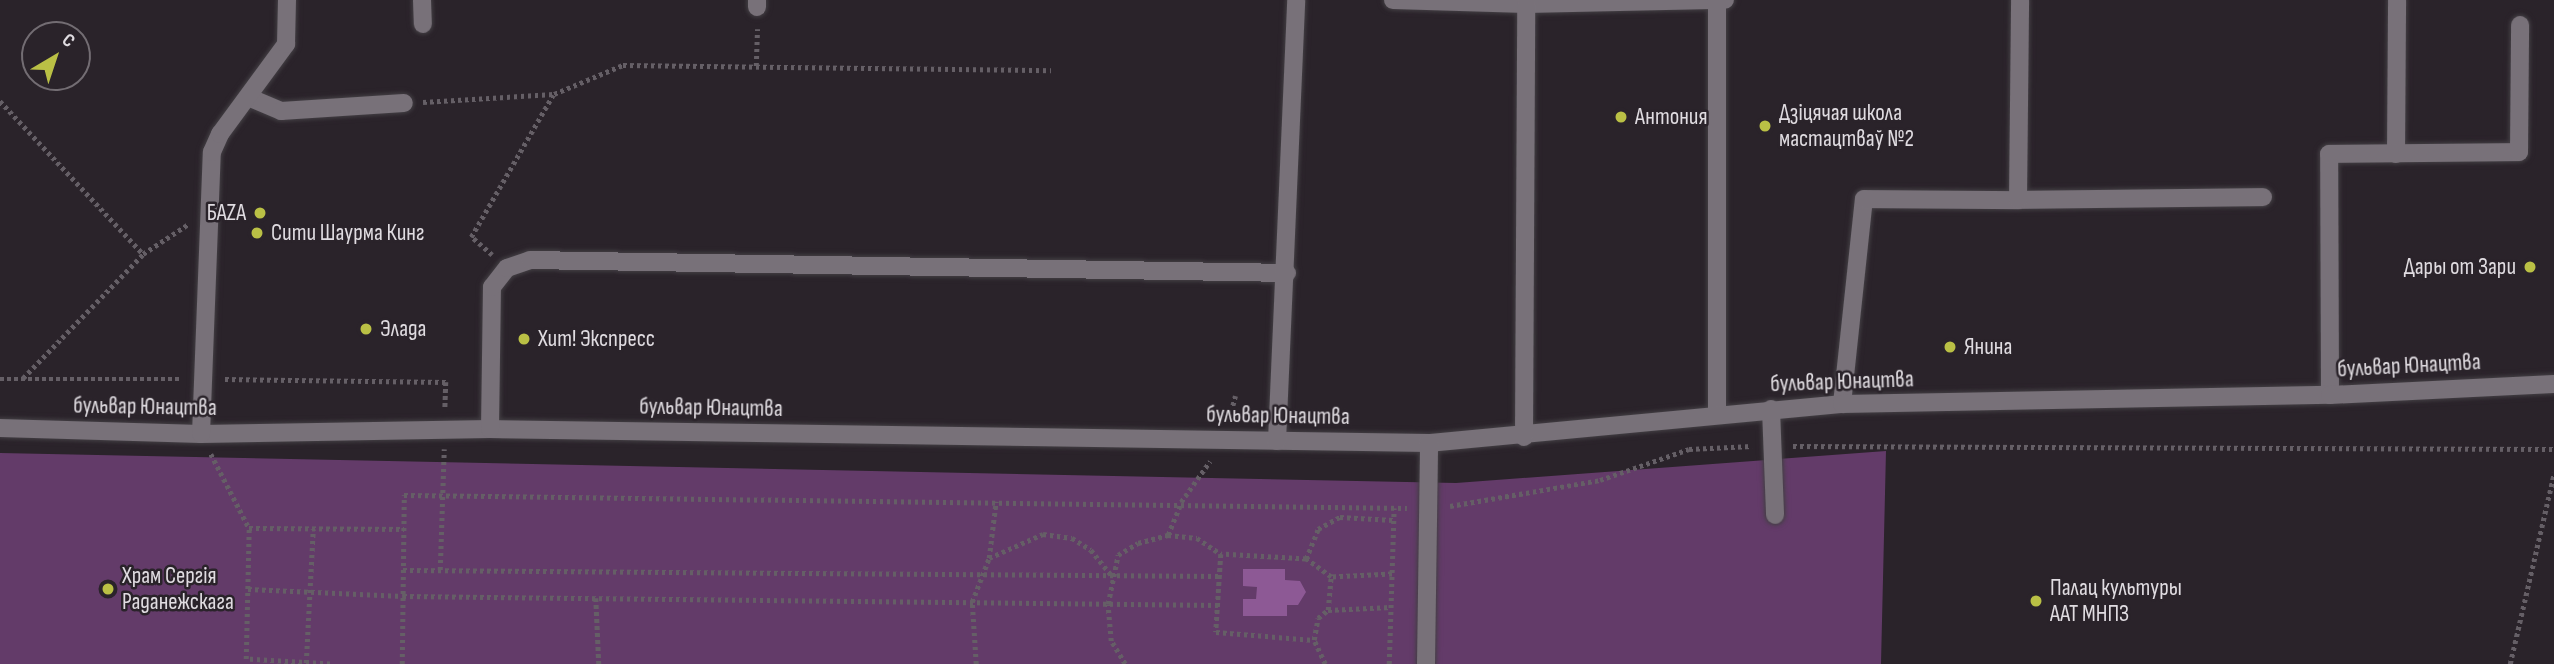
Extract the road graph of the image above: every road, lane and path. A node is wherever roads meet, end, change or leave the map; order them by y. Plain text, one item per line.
1 (287, 0) edge
2 (422, 0) edge
3 (1296, 0) edge
4 (1393, 0) edge
5 (1717, 0) edge
6 (1726, 0) edge
7 (2020, 0) edge
8 (2397, 0) edge
9 (757, 4) edge
10 (1526, 4) junction
11 (423, 24) dead end
12 (2520, 25) dead end
13 (756, 66) junction
14 (1051, 71) dead end
15 (554, 94) junction
16 (248, 97) junction
17 (0, 101) edge
18 (404, 103) joint
19 (2396, 154) junction
20 (2263, 197) dead end
21 (2018, 200) junction
22 (211, 209) junction
23 (143, 254) junction
24 (507, 268) junction
25 (1287, 272) junction
26 (0, 379) edge
27 (22, 379) junction
28 (206, 379) junction
29 (2554, 384) edge
30 (2330, 395) junction
31 (1234, 396) dead end
32 (1842, 404) junction
33 (1771, 409) junction
34 (1717, 412) junction
35 (0, 428) edge
36 (445, 429) junction
37 (490, 429) junction
38 (201, 434) junction
39 (1524, 437) junction
40 (1225, 440) junction
41 (1277, 441) junction
42 (1429, 443) junction
43 (1774, 445) junction
44 (2554, 449) edge
45 (2554, 473) edge
46 (443, 495) junction
47 (996, 501) junction
48 (1181, 502) junction
49 (1427, 506) junction
50 (1394, 508) junction
51 (1776, 515) dead end
52 (1394, 520) junction
53 (249, 528) junction
54 (313, 528) junction
55 (404, 529) junction
56 (1168, 535) junction
57 (1221, 554) junction
58 (989, 558) junction
59 (1306, 559) junction
60 (403, 570) junction
61 (440, 570) junction
62 (1392, 574) junction
63 (980, 575) junction
64 (1112, 575) junction
65 (1220, 576) junction
66 (1331, 577) junction
67 (248, 589) junction
68 (309, 592) junction
69 (403, 596) junction
70 (596, 598) junction
71 (972, 602) junction
72 (1108, 604) junction
73 (1218, 605) junction
74 (1391, 607) junction
75 (1328, 610) junction
76 (1314, 640) junction
77 (306, 663) edge
78 (330, 664) edge
79 (402, 664) edge
80 (599, 664) edge
81 (976, 664) edge
82 (1125, 664) edge
83 (1325, 664) edge
84 (1389, 664) edge
85 (1426, 664) edge
86 (2511, 664) edge

1 - 16 street
2 - 11 street
3 - 25 street
4 - 10 street
5 - 6 street
5 - 10 street
5 - 34 street
7 - 21 street
8 - 19 street
9 - 13 path
10 - 39 street
12 - 19 street
13 - 14 path
13 - 15 path
15 - 18 path
15 - 24 path
16 - 18 street
16 - 22 street
17 - 23 path
19 - 30 street
20 - 21 street
21 - 32 street
22 - 23 path
22 - 28 street
23 - 27 path
24 - 25 street
24 - 37 street
25 - 41 street
26 - 27 path
27 - 28 path
28 - 36 path
28 - 38 street
29 - 30 street, бульвар Юнацтва
30 - 32 street, бульвар Юнацтва
31 - 40 path
32 - 33 street, бульвар Юнацтва
33 - 34 street, бульвар Юнацтва
33 - 43 street
34 - 39 street, бульвар Юнацтва
35 - 38 street, бульвар Юнацтва
36 - 37 street, бульвар Юнацтва
36 - 38 street, бульвар Юнацтва
36 - 46 path
37 - 40 street, бульвар Юнацтва
38 - 53 path
39 - 42 street, бульвар Юнацтва
40 - 41 street, бульвар Юнацтва
40 - 48 path
41 - 42 street, бульвар Юнацтва
42 - 49 street
43 - 44 path
43 - 49 path
43 - 51 street
45 - 86 path
46 - 47 path
46 - 55 path
46 - 61 path
47 - 48 path
47 - 58 path
48 - 50 path
48 - 56 path
49 - 50 path
49 - 85 street
50 - 52 path
52 - 59 path
52 - 62 path
53 - 54 path
53 - 67 path
54 - 55 path
54 - 68 path
55 - 60 path
56 - 57 path
56 - 64 path
57 - 59 path
57 - 65 path
58 - 63 path
58 - 64 path
59 - 66 path
60 - 61 path
60 - 69 path
61 - 63 path
62 - 66 path
62 - 74 path
63 - 64 path
63 - 71 path
64 - 65 path
64 - 72 path
65 - 73 path
66 - 75 path
67 - 68 path
67 - 77 path
68 - 69 path
68 - 77 path
69 - 70 path
69 - 79 path
70 - 71 path
70 - 80 path
71 - 72 path
71 - 81 path
72 - 73 path
72 - 82 path
73 - 76 path
74 - 75 path
74 - 84 path
75 - 76 path
76 - 83 path
77 - 78 path

